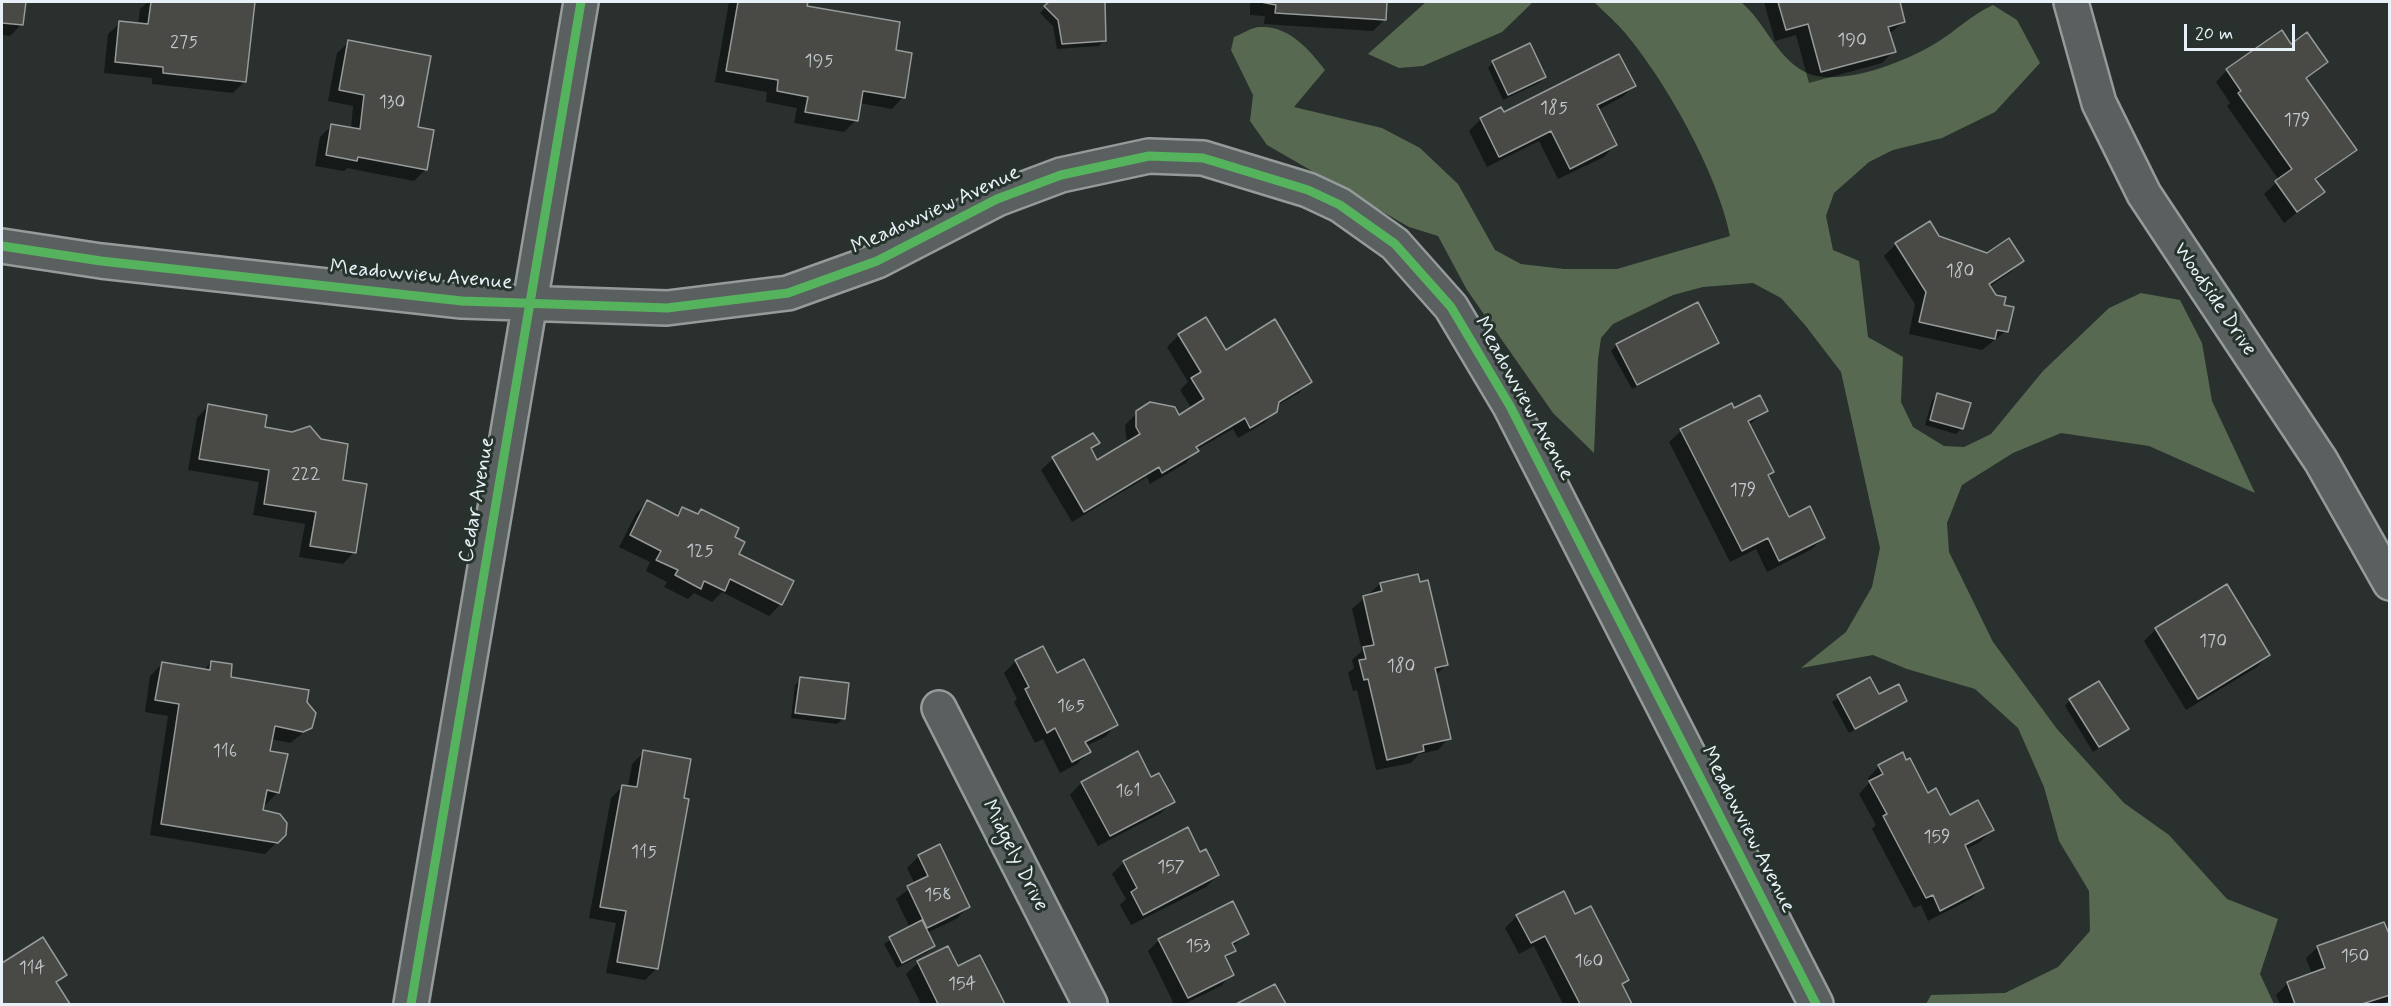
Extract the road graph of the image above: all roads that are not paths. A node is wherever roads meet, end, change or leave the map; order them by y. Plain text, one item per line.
1 (581, 2) edge
2 (2071, 2) edge
3 (2, 246) edge
4 (530, 303) junction
5 (2390, 583) edge
6 (939, 708) dead end
7 (411, 1005) edge
8 (1090, 1005) edge
9 (1816, 1005) edge

1 - 4 street, Cedar Avenue
2 - 5 street, Woodside Drive
3 - 4 street, Meadowview Avenue
4 - 7 street, Cedar Avenue
4 - 9 street, Meadowview Avenue
6 - 8 street, Midgely Drive

